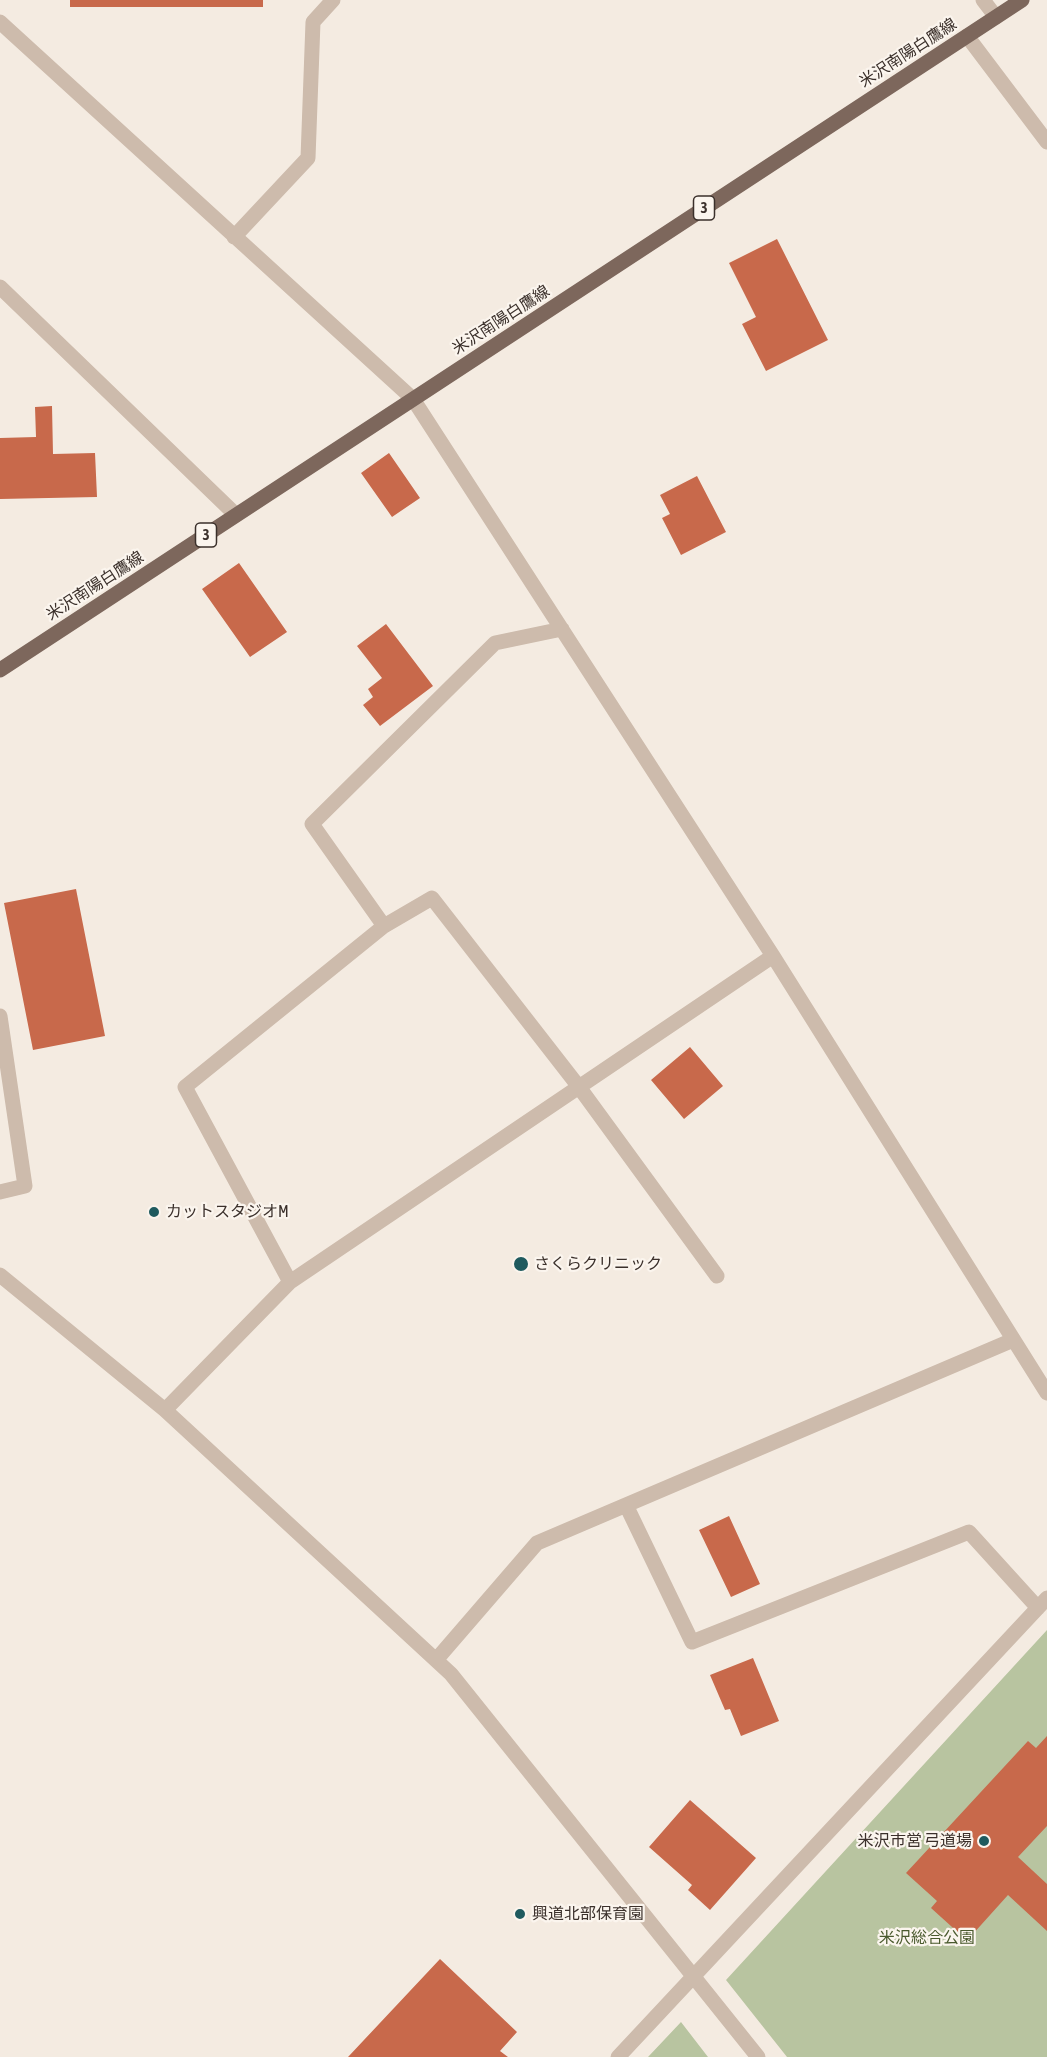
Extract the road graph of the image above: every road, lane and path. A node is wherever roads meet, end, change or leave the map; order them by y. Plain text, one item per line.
1 (333, 0) edge
2 (983, 0) edge
3 (1022, 0) edge
4 (996, 17) junction
5 (0, 22) edge
6 (967, 36) junction
7 (1047, 142) edge
8 (234, 237) junction
9 (0, 287) edge
10 (413, 399) junction
11 (236, 515) junction
12 (562, 629) junction
13 (0, 670) edge
14 (384, 927) junction
15 (773, 956) junction
16 (0, 1016) edge
17 (579, 1087) junction
18 (0, 1192) edge
19 (0, 1275) edge
20 (717, 1276) dead end
21 (290, 1282) junction
22 (1012, 1340) junction
23 (1047, 1393) edge
24 (165, 1410) junction
25 (626, 1505) junction
26 (1042, 1603) edge
27 (436, 1660) junction
28 (694, 1976) junction
29 (618, 2057) edge
30 (758, 2057) edge

1 - 8 street
2 - 4 street
3 - 4 main road, 米沢南陽白鷹線 / 3
4 - 6 main road, 米沢南陽白鷹線 / 3
5 - 8 street
6 - 7 street
6 - 10 main road, 米沢南陽白鷹線 / 3
8 - 10 street
9 - 11 street
10 - 11 main road, 米沢南陽白鷹線 / 3
10 - 12 street
11 - 13 main road, 米沢南陽白鷹線 / 3
12 - 14 street
12 - 15 street
14 - 17 street
14 - 21 street
15 - 17 street
15 - 22 street
16 - 18 street
17 - 20 street
17 - 21 street
19 - 24 street
21 - 24 street
22 - 23 street
22 - 25 street
24 - 27 street
25 - 26 street
25 - 27 street
26 - 28 street
27 - 28 street
28 - 29 street
28 - 30 street

